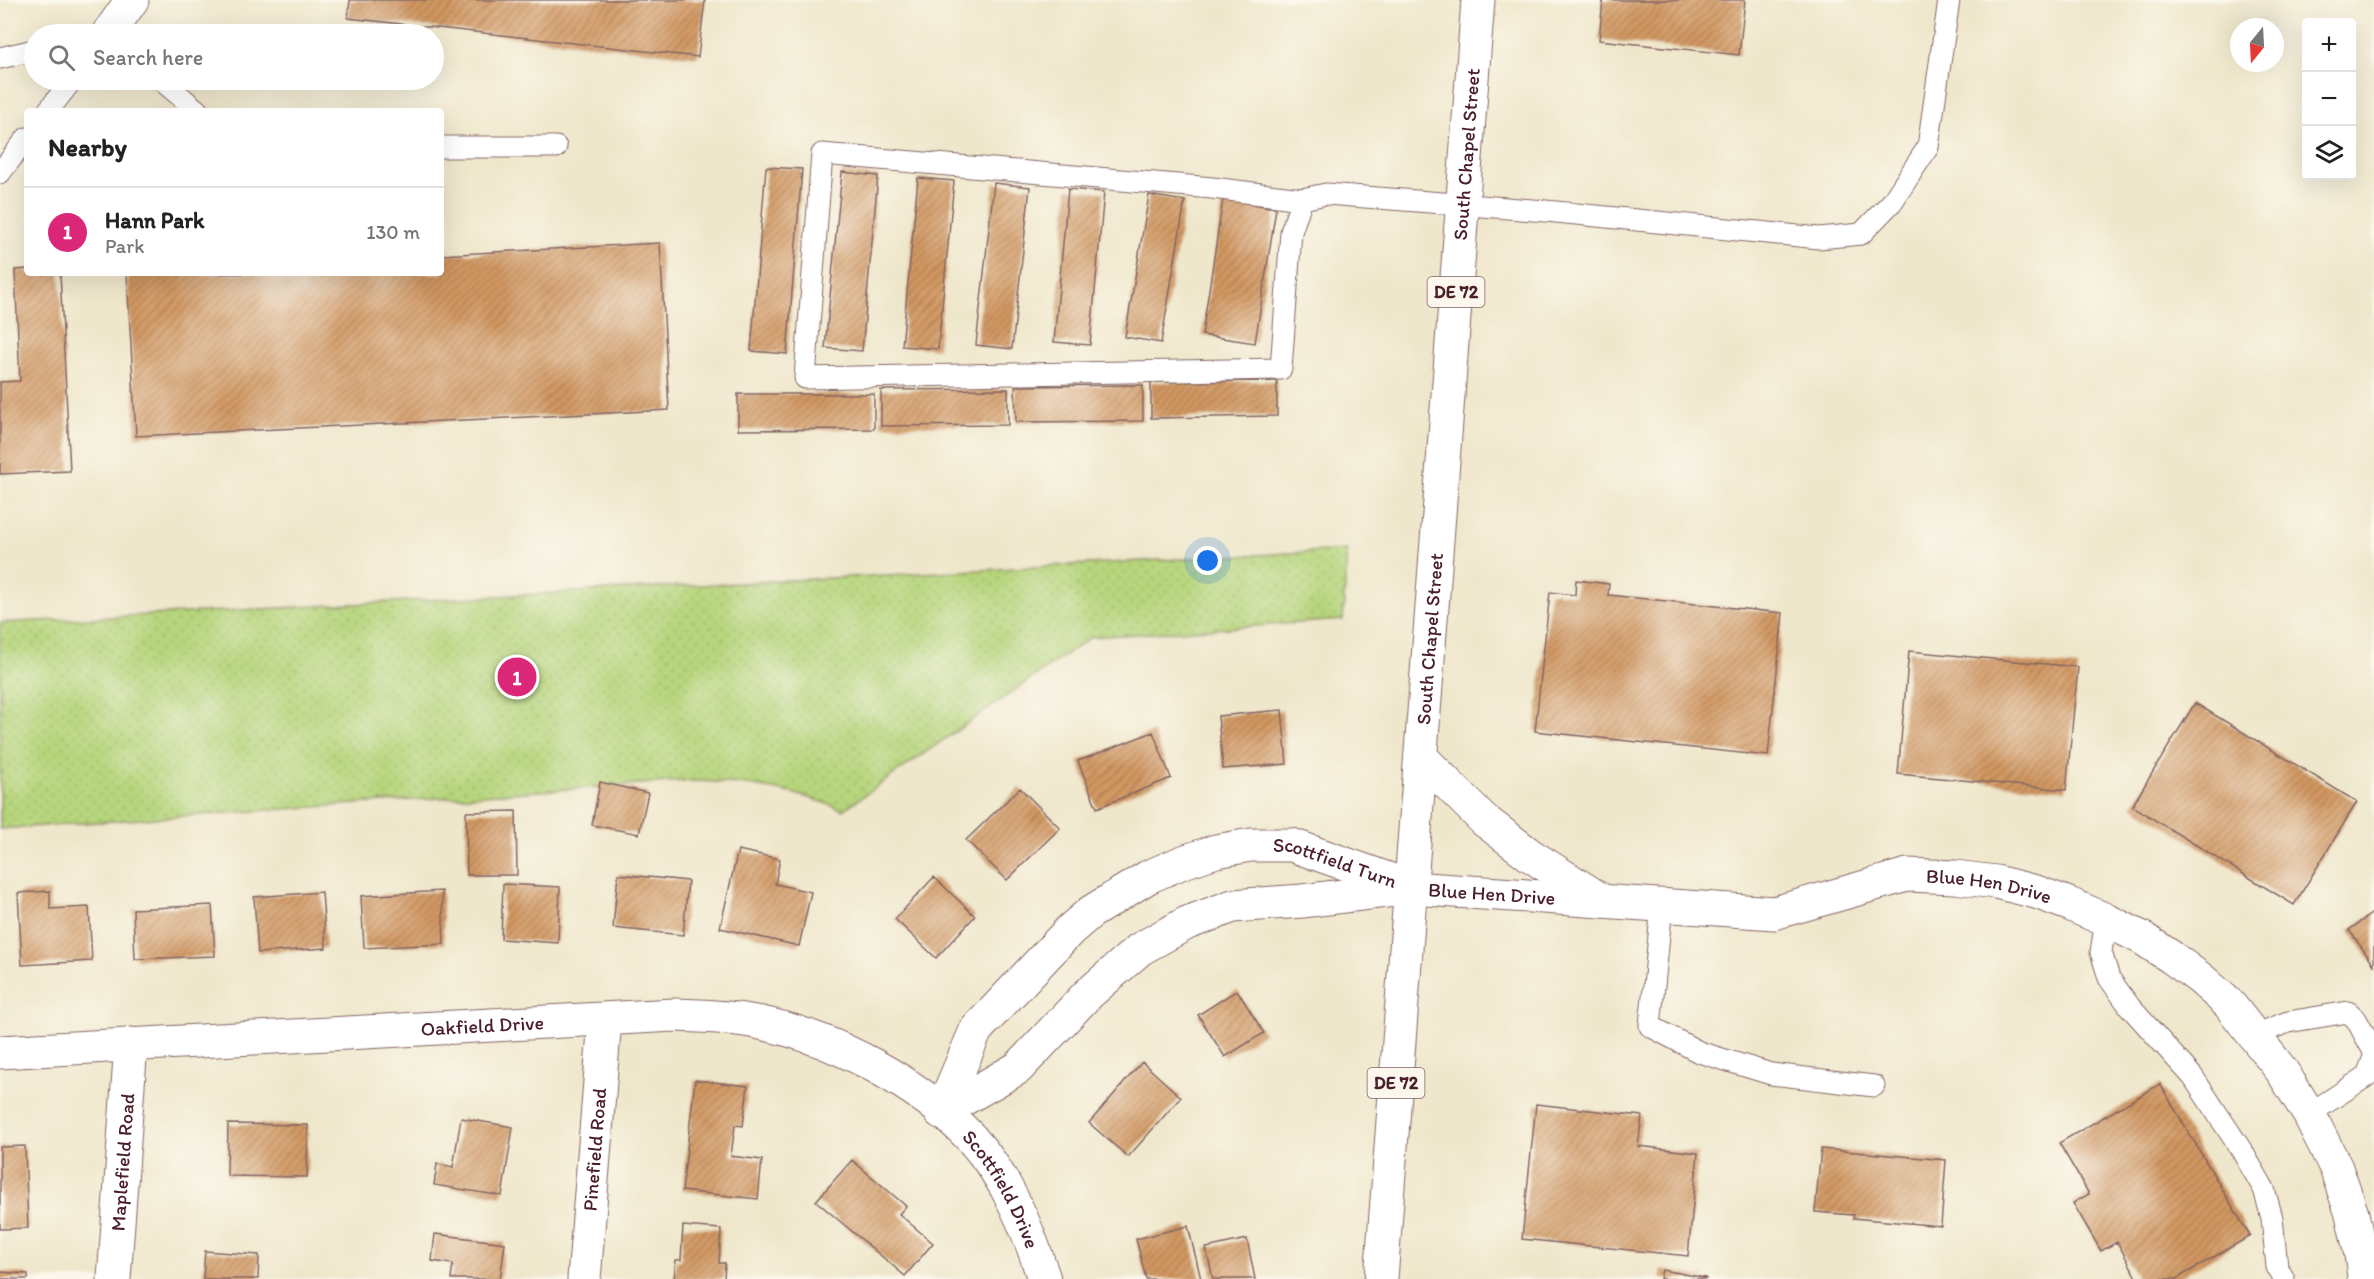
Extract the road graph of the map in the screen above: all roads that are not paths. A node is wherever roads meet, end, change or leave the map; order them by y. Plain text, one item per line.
1 (132, 0) edge
2 (1478, 0) edge
3 (1949, 0) edge
4 (114, 24) edge
5 (24, 52) edge
6 (0, 58) edge
7 (64, 90) edge
8 (173, 90) edge
9 (50, 108) edge
10 (194, 108) edge
11 (24, 142) edge
12 (444, 147) edge
13 (556, 147) dead end
14 (0, 172) edge
15 (1302, 199) junction
16 (1462, 205) junction
17 (1421, 757) junction
18 (1411, 888) junction
19 (1602, 901) junction
20 (1662, 905) junction
21 (2106, 920) junction
22 (605, 1020) junction
23 (2255, 1035) junction
24 (131, 1044) junction
25 (0, 1052) edge
26 (2374, 1052) edge
27 (2374, 1057) edge
28 (1874, 1086) dead end
29 (941, 1112) junction
30 (2309, 1114) junction
31 (2363, 1212) edge
32 (114, 1279) edge
33 (584, 1279) edge
34 (1044, 1279) edge
35 (1382, 1279) edge
36 (2284, 1279) edge
37 (2364, 1279) edge

1 - 4 street
2 - 16 street, South Chapel Street / DE 72
3 - 16 lane
5 - 6 lane
7 - 9 lane
8 - 10 lane
11 - 14 lane
12 - 13 lane
15 - 15 lane
15 - 16 lane
16 - 17 street, South Chapel Street / DE 72
17 - 18 street, South Chapel Street / DE 72
17 - 19 street
18 - 19 street, Blue Hen Drive
18 - 29 street, Scottfield Turn
18 - 29 street, Scottfield Turn
18 - 35 street, South Chapel Street / DE 72
19 - 20 street, Blue Hen Drive
20 - 21 street, Blue Hen Drive
20 - 28 lane
21 - 23 street, Blue Hen Drive
21 - 36 lane
22 - 24 street, Oakfield Drive
22 - 29 street, Oakfield Drive
22 - 33 street, Pinefield Road
23 - 26 lane
23 - 30 street, Blue Hen Drive
24 - 25 street, Oakfield Drive
24 - 32 street, Maplefield Road
27 - 30 lane
29 - 34 street, Scottfield Drive
30 - 31 street, Blue Hen Drive
31 - 37 street, Blue Hen Drive

